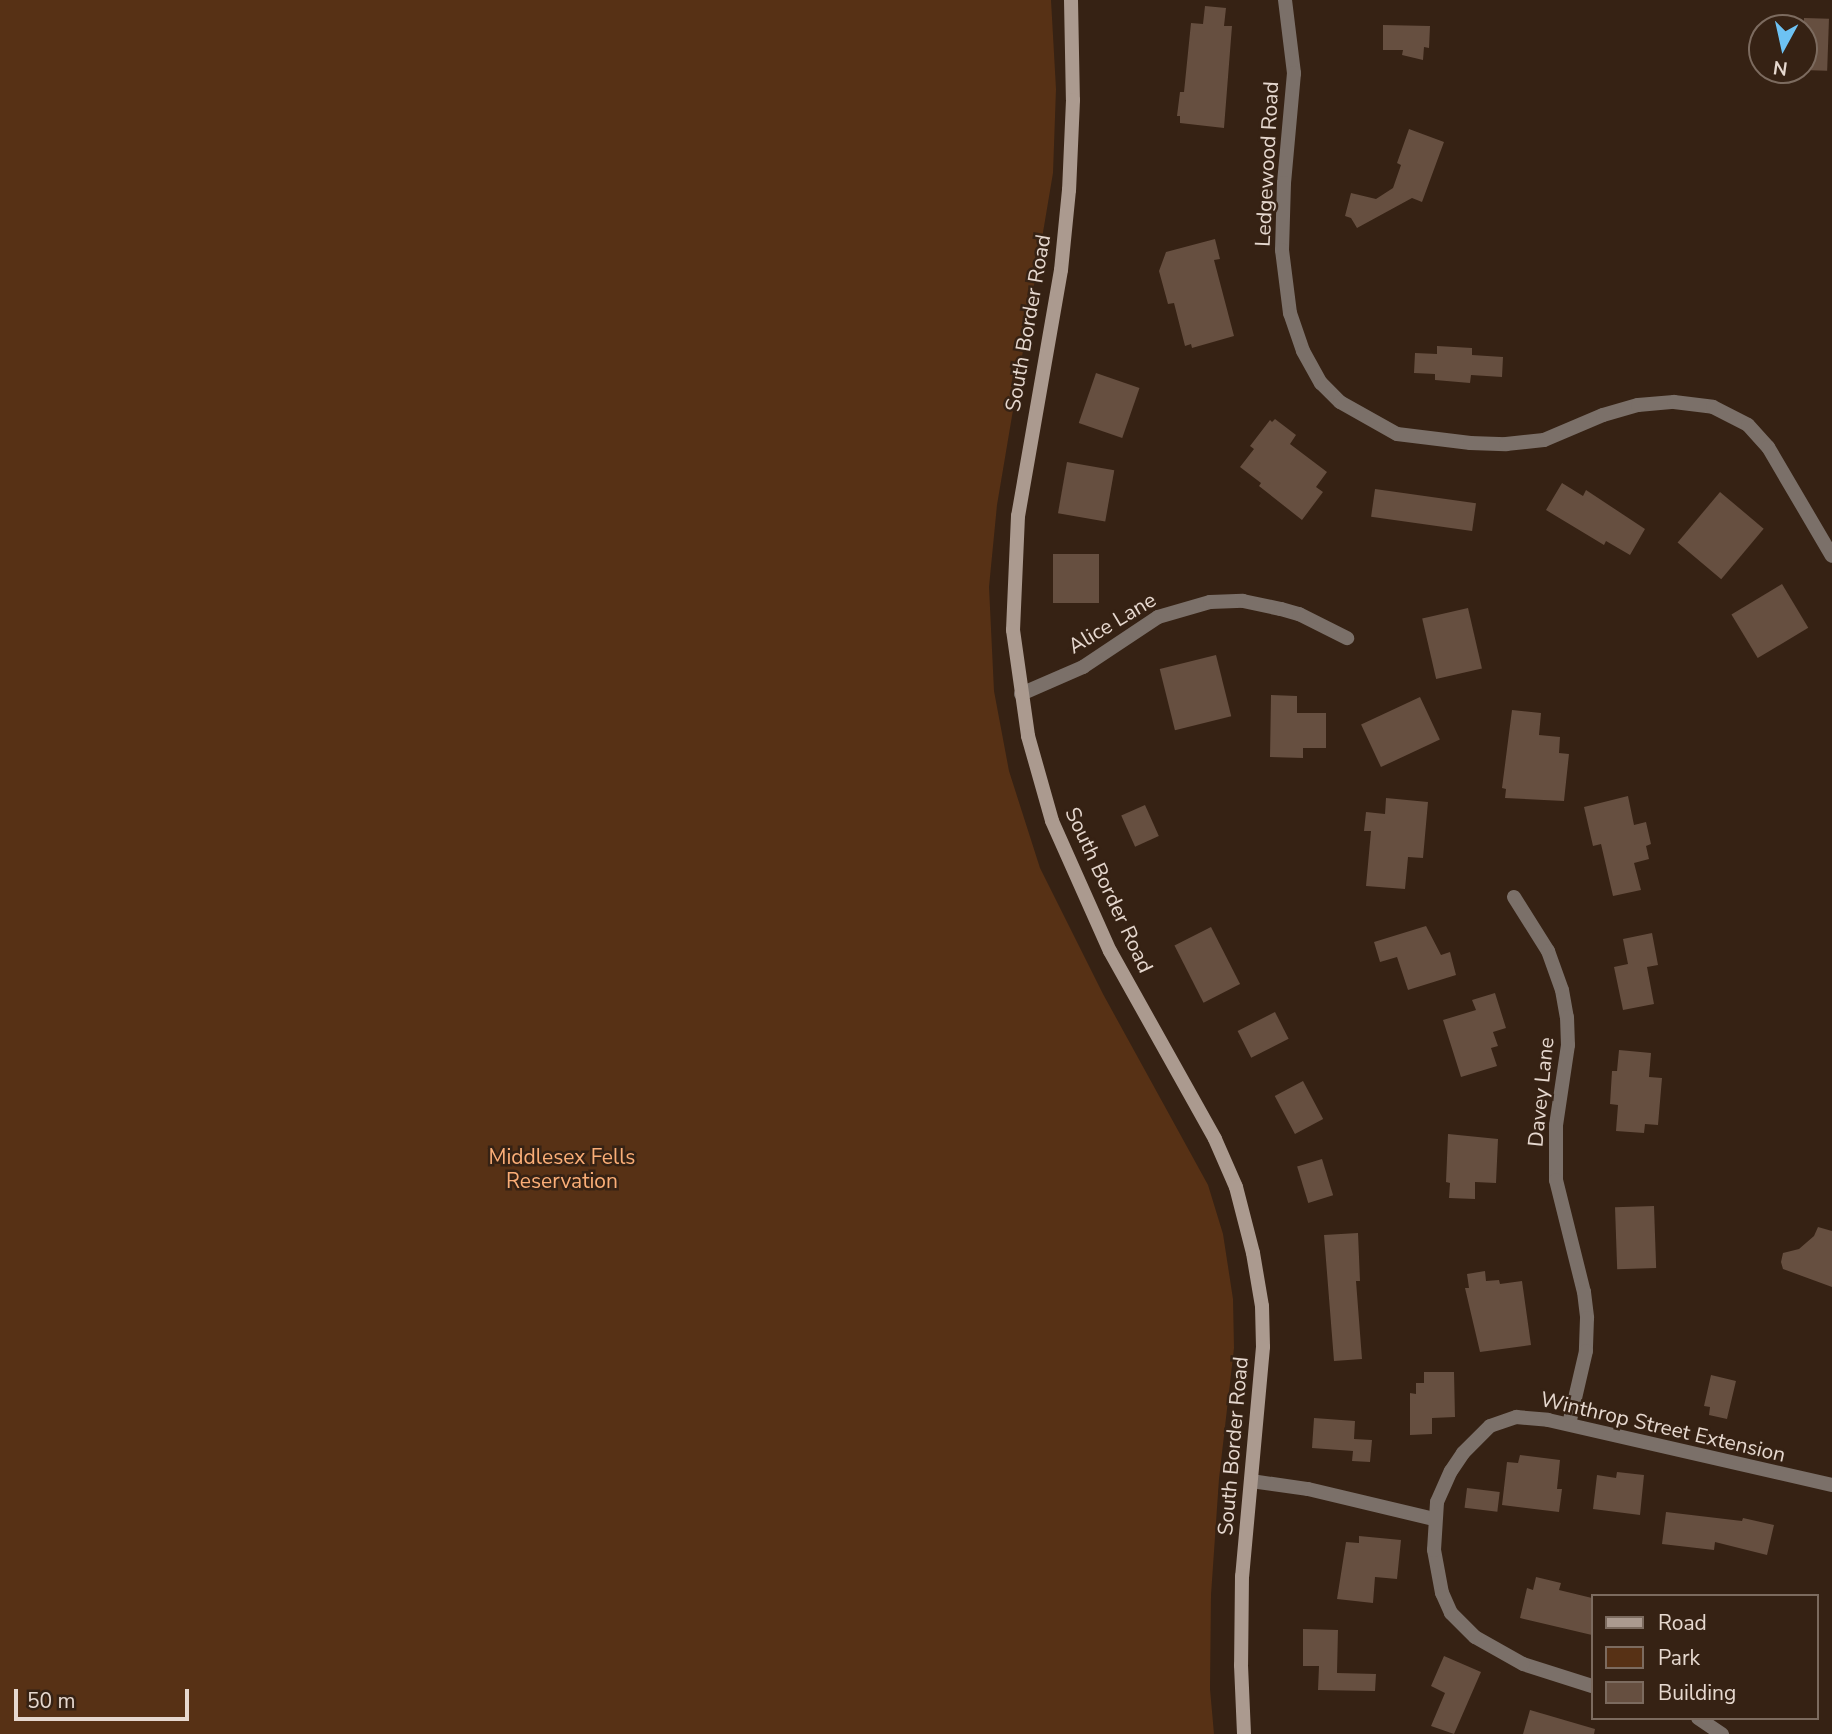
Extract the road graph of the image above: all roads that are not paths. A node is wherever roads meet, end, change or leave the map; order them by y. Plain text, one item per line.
1 (1071, 0) edge
2 (1285, 0) edge
3 (1832, 556) edge
4 (1347, 638) dead end
5 (1021, 694) junction
6 (1514, 897) dead end
7 (1569, 1424) junction
8 (1251, 1481) junction
9 (1832, 1485) edge
10 (1434, 1518) junction
11 (1590, 1685) edge
12 (1701, 1720) edge
13 (1244, 1734) edge
14 (1722, 1734) edge

1 - 5 main road, South Border Road
2 - 3 street, Ledgewood Road
4 - 5 street, Alice Lane
5 - 8 main road, South Border Road
6 - 7 street, Davey Lane
7 - 9 street, Winthrop Street Extension
7 - 10 street, Winthrop Street Extension
8 - 10 street
8 - 13 main road, South Border Road
10 - 11 street, Winthrop Street Extension
12 - 14 street

